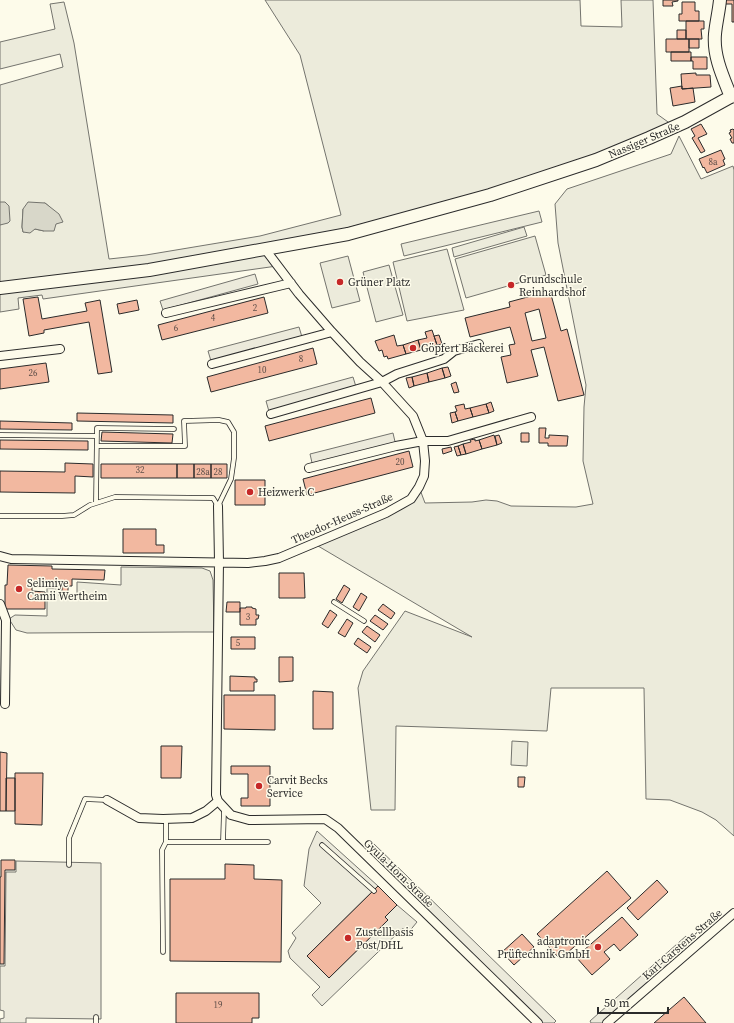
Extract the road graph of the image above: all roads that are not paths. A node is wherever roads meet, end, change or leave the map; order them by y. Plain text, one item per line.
1 (720, 0) edge
2 (732, 96) edge
3 (266, 249) junction
4 (291, 283) junction
5 (0, 288) edge
6 (166, 313) dead end
7 (332, 332) junction
8 (479, 344) dead end
9 (60, 349) dead end
10 (0, 356) edge
11 (212, 364) dead end
12 (382, 382) junction
13 (271, 414) dead end
14 (532, 417) dead end
15 (174, 429) dead end
16 (0, 435) edge
17 (97, 436) junction
18 (422, 441) junction
19 (97, 446) junction
20 (309, 468) dead end
21 (96, 503) junction
22 (218, 506) junction
23 (0, 516) edge
24 (0, 556) edge
25 (219, 562) junction
26 (334, 602) dead end
27 (0, 604) edge
28 (364, 621) dead end
29 (5, 704) dead end
30 (107, 800) joint
31 (218, 801) junction
32 (224, 808) junction
33 (166, 819) junction
34 (166, 842) junction
35 (223, 842) junction
36 (268, 842) dead end
37 (322, 845) dead end
38 (69, 865) dead end
39 (374, 891) dead end
40 (734, 913) edge
41 (163, 952) dead end
42 (96, 1017) dead end
43 (96, 1023) edge
44 (538, 1023) edge
45 (607, 1023) edge

1 - 2 main road
2 - 3 main road, Nassiger Straße
3 - 4 street, Theodor-Heuss-Straße
3 - 5 main road, Nassiger Straße
4 - 6 street
4 - 7 street, Theodor-Heuss-Straße
7 - 11 street
7 - 12 street, Theodor-Heuss-Straße
8 - 12 street
9 - 10 street
12 - 13 street
12 - 18 street, Theodor-Heuss-Straße
14 - 18 street
15 - 17 lane
16 - 17 lane
17 - 19 lane
18 - 20 street
18 - 25 street, Theodor-Heuss-Straße
19 - 21 lane
19 - 22 lane
21 - 22 lane
21 - 23 lane
22 - 25 street
24 - 25 street, Theodor-Heuss-Straße
25 - 31 street
26 - 28 lane
27 - 29 street
30 - 33 street
30 - 38 lane
31 - 32 street, Gyula-Horn-Straße
31 - 33 street
32 - 35 lane
32 - 44 street, Gyula-Horn-Straße
33 - 34 lane
34 - 35 lane
34 - 41 lane
35 - 36 lane
37 - 39 lane
40 - 45 street, Karl-Carstens-Straße
42 - 43 lane

